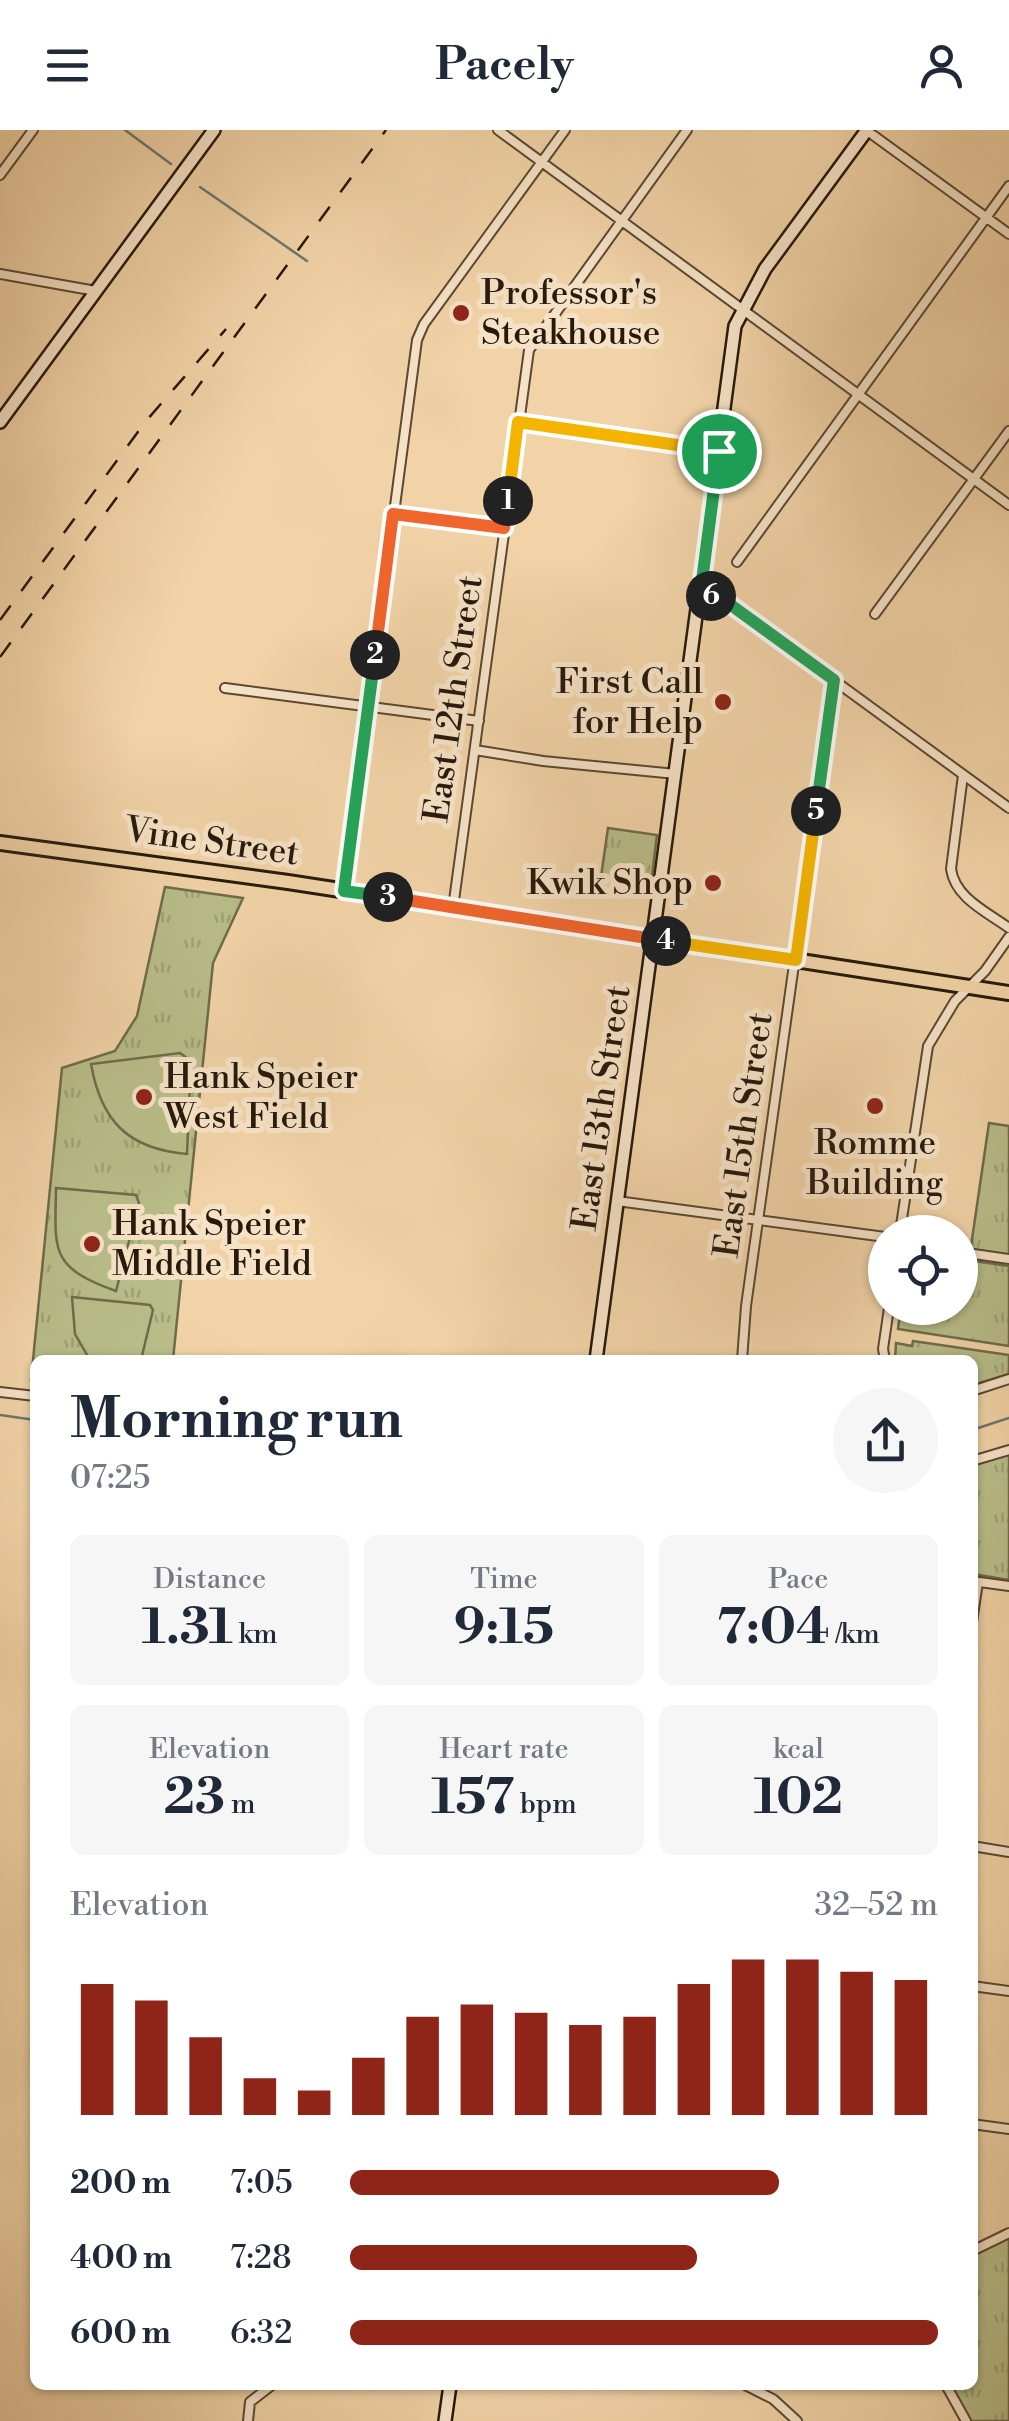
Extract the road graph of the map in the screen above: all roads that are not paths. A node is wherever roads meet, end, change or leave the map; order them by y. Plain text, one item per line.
1 (33, 130) edge
2 (214, 130) edge
3 (498, 130) edge
4 (566, 130) edge
5 (687, 130) edge
6 (866, 130) edge
7 (542, 163) junction
8 (0, 175) edge
9 (1009, 186) edge
10 (987, 217) junction
11 (620, 221) junction
12 (1009, 234) edge
13 (0, 274) edge
14 (96, 291) junction
15 (741, 310) junction
16 (857, 394) junction
17 (0, 422) edge
18 (518, 422) junction
19 (1009, 432) edge
20 (719, 451) junction
21 (973, 478) junction
22 (1009, 505) edge
23 (393, 514) junction
24 (504, 528) junction
25 (737, 562) dead end
26 (700, 596) junction
27 (875, 614) dead end
28 (834, 680) junction
29 (226, 688) dead end
30 (368, 706) junction
31 (478, 721) junction
32 (474, 750) junction
33 (676, 774) junction
34 (964, 775) junction
35 (1009, 808) edge
36 (0, 843) edge
37 (344, 891) junction
38 (454, 908) junction
39 (1009, 928) edge
40 (1009, 938) edge
41 (654, 939) junction
42 (796, 960) junction
43 (972, 986) junction
44 (1009, 992) edge
45 (617, 1201) junction
46 (903, 1215) edge
47 (760, 1218) junction
48 (868, 1234) edge
49 (978, 1255) edge
50 (1009, 1259) edge
51 (887, 1325) edge
52 (597, 1355) edge
53 (743, 1355) edge
54 (884, 1355) edge
55 (1009, 1379) edge
56 (978, 1389) edge
57 (0, 1392) edge
58 (30, 1395) edge
59 (1009, 1450) edge
60 (978, 1459) edge
61 (978, 1582) edge
62 (1009, 1586) edge
63 (978, 1847) edge
64 (1009, 1852) edge
65 (978, 1987) edge
66 (1009, 1991) edge
67 (978, 2125) edge
68 (1009, 2129) edge
69 (1009, 2233) edge
70 (978, 2248) edge
71 (266, 2390) edge
72 (449, 2390) edge
73 (756, 2390) edge
74 (949, 2390) edge
75 (248, 2421) edge
76 (446, 2421) edge
77 (797, 2421) edge
78 (966, 2421) edge

1 - 8 street
2 - 14 street
3 - 7 street
4 - 7 street
5 - 11 street, East 12th Street
6 - 10 street
6 - 15 street, East 13th Street
7 - 11 street
7 - 23 street
9 - 10 street
10 - 12 street
10 - 16 street
11 - 15 street
11 - 18 street, East 12th Street
13 - 14 street
14 - 17 street
15 - 16 street
15 - 20 street, East 13th Street
16 - 21 street
16 - 25 street
18 - 20 street
18 - 24 street, East 12th Street
19 - 21 street
20 - 26 street, East 13th Street
21 - 22 street
21 - 27 street
23 - 24 street
23 - 30 street
24 - 31 street, East 12th Street
26 - 28 street
26 - 33 street, East 13th Street
28 - 34 street
28 - 42 street, East 15th Street
29 - 30 street
30 - 31 street
30 - 37 street
31 - 32 street, East 12th Street
32 - 33 street
32 - 38 street, East 12th Street
33 - 41 street, East 13th Street
34 - 35 street
34 - 39 street
36 - 37 main road, Vine Street
37 - 38 main road, Vine Street
38 - 41 main road, Vine Street
40 - 43 street
41 - 42 main road, Vine Street
41 - 45 street, East 13th Street
42 - 43 main road, Vine Street
42 - 47 street, East 15th Street
43 - 44 main road, Vine Street
43 - 46 street
45 - 47 street
45 - 52 street, East 13th Street
47 - 48 street
47 - 53 street, East 15th Street
49 - 50 street
51 - 54 street
55 - 56 street
57 - 58 street
59 - 60 street
61 - 62 street
63 - 64 street
65 - 66 street
67 - 68 street
69 - 70 street
71 - 75 street
72 - 76 street
73 - 77 street
74 - 78 street

